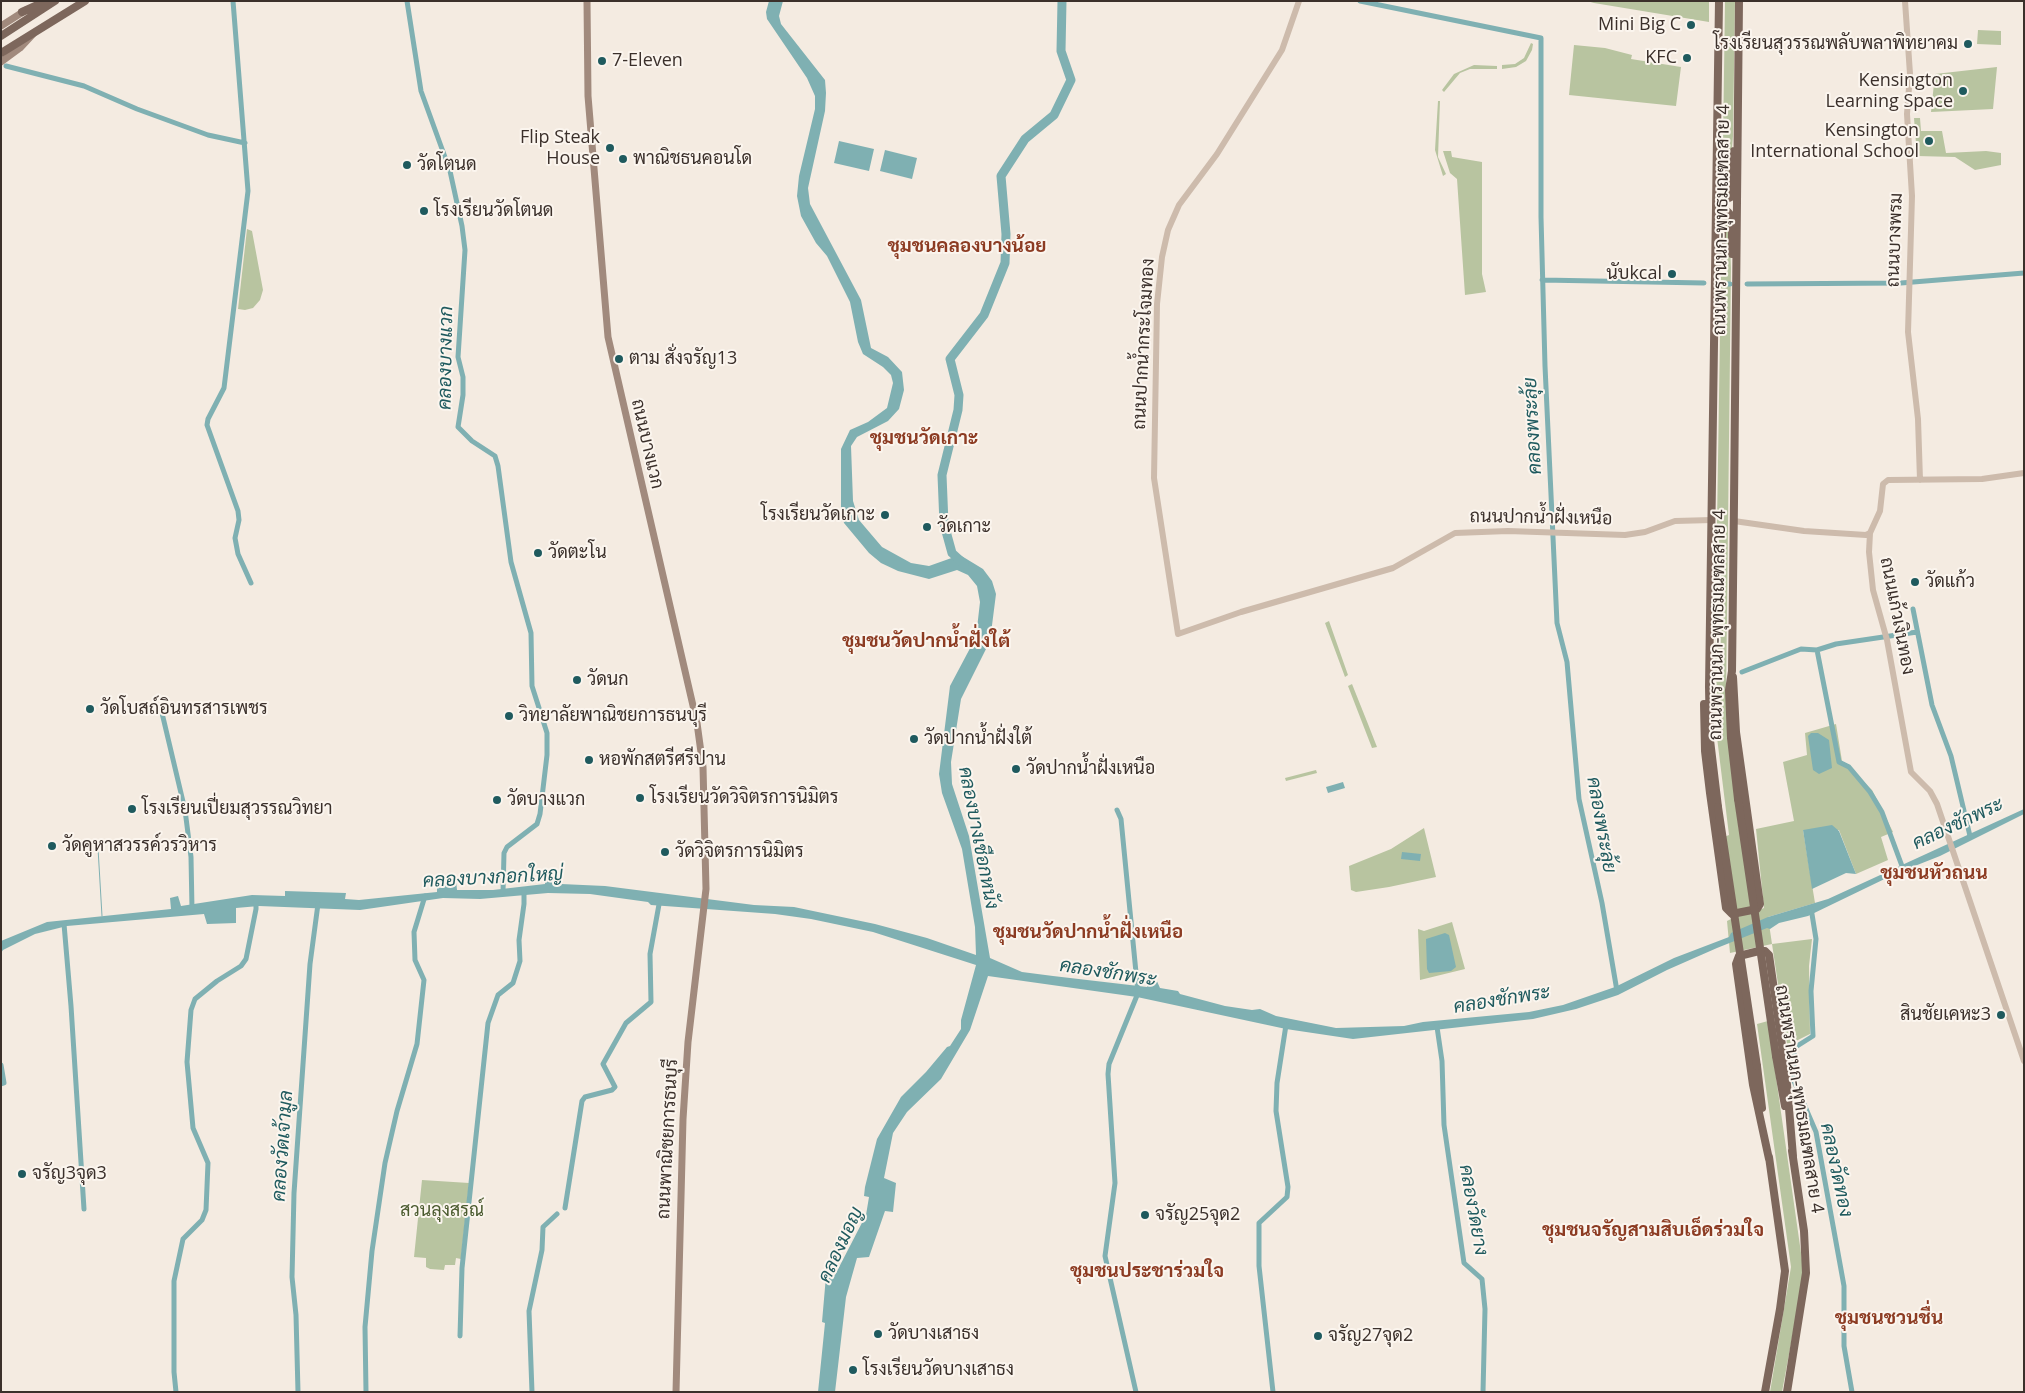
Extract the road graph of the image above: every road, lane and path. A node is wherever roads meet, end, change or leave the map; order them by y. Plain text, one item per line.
1 (39, 1) edge
2 (46, 1) edge
3 (55, 1) edge
4 (85, 1) edge
5 (587, 1) edge
6 (1299, 1) edge
7 (1719, 1) edge
8 (1739, 1) edge
9 (1906, 1) edge
10 (22, 12) junction
11 (1, 26) edge
12 (34, 34) junction
13 (1, 36) edge
14 (1, 53) edge
15 (1, 62) edge
16 (1738, 140) junction
17 (1717, 141) junction
18 (1736, 274) junction
19 (1714, 279) junction
20 (2024, 473) edge
21 (1920, 480) junction
22 (1712, 520) junction
23 (1734, 521) junction
24 (1870, 533) junction
25 (1178, 634) joint
26 (1732, 671) junction
27 (1709, 687) junction
28 (706, 889) joint
29 (2024, 1061) edge
30 (1793, 1156) junction
31 (1769, 1159) junction
32 (676, 1392) edge
33 (1765, 1392) edge
34 (1787, 1392) edge

1 - 10 main road
2 - 10 main road
3 - 13 main road
4 - 12 main road
5 - 28 main road, ถนนบางแวก
6 - 25 street, ถนนปากน้ำกระโจมทอง
7 - 17 main road, ถนนพรานนก-พุทธมณฑลสาย 4
8 - 16 main road, ถนนพรานนก-พุทธมณฑลสาย 4
9 - 21 street, ถนนบางพรม
10 - 11 main road
12 - 14 main road
12 - 15 main road
16 - 17 main road
16 - 18 main road, ถนนพรานนก-พุทธมณฑลสาย 4
17 - 19 main road, ถนนพรานนก-พุทธมณฑลสาย 4
18 - 19 main road
18 - 23 main road, ถนนพรานนก-พุทธมณฑลสาย 4
19 - 22 main road, ถนนพรานนก-พุทธมณฑลสาย 4
20 - 21 street, ถนนแก้วเงินทอง
21 - 24 street, ถนนแก้วเงินทอง
22 - 25 street, ถนนปากน้ำฝั่งเหนือ
22 - 27 main road, ถนนพรานนก-พุทธมณฑลสาย 4
23 - 24 street
23 - 26 main road, ถนนพรานนก-พุทธมณฑลสาย 4
24 - 29 street, ถนนแก้วเงินทอง
26 - 27 main road
26 - 30 main road, ถนนพรานนก-พุทธมณฑลสาย 4, bridge
27 - 31 main road, ถนนพรานนก-พุทธมณฑลสาย 4, bridge
28 - 32 main road, ถนนพาณิชยการธนบุรี
30 - 31 main road
30 - 34 main road, ถนนพรานนก-พุทธมณฑลสาย 4
31 - 33 main road, ถนนพรานนก-พุทธมณฑลสาย 4

